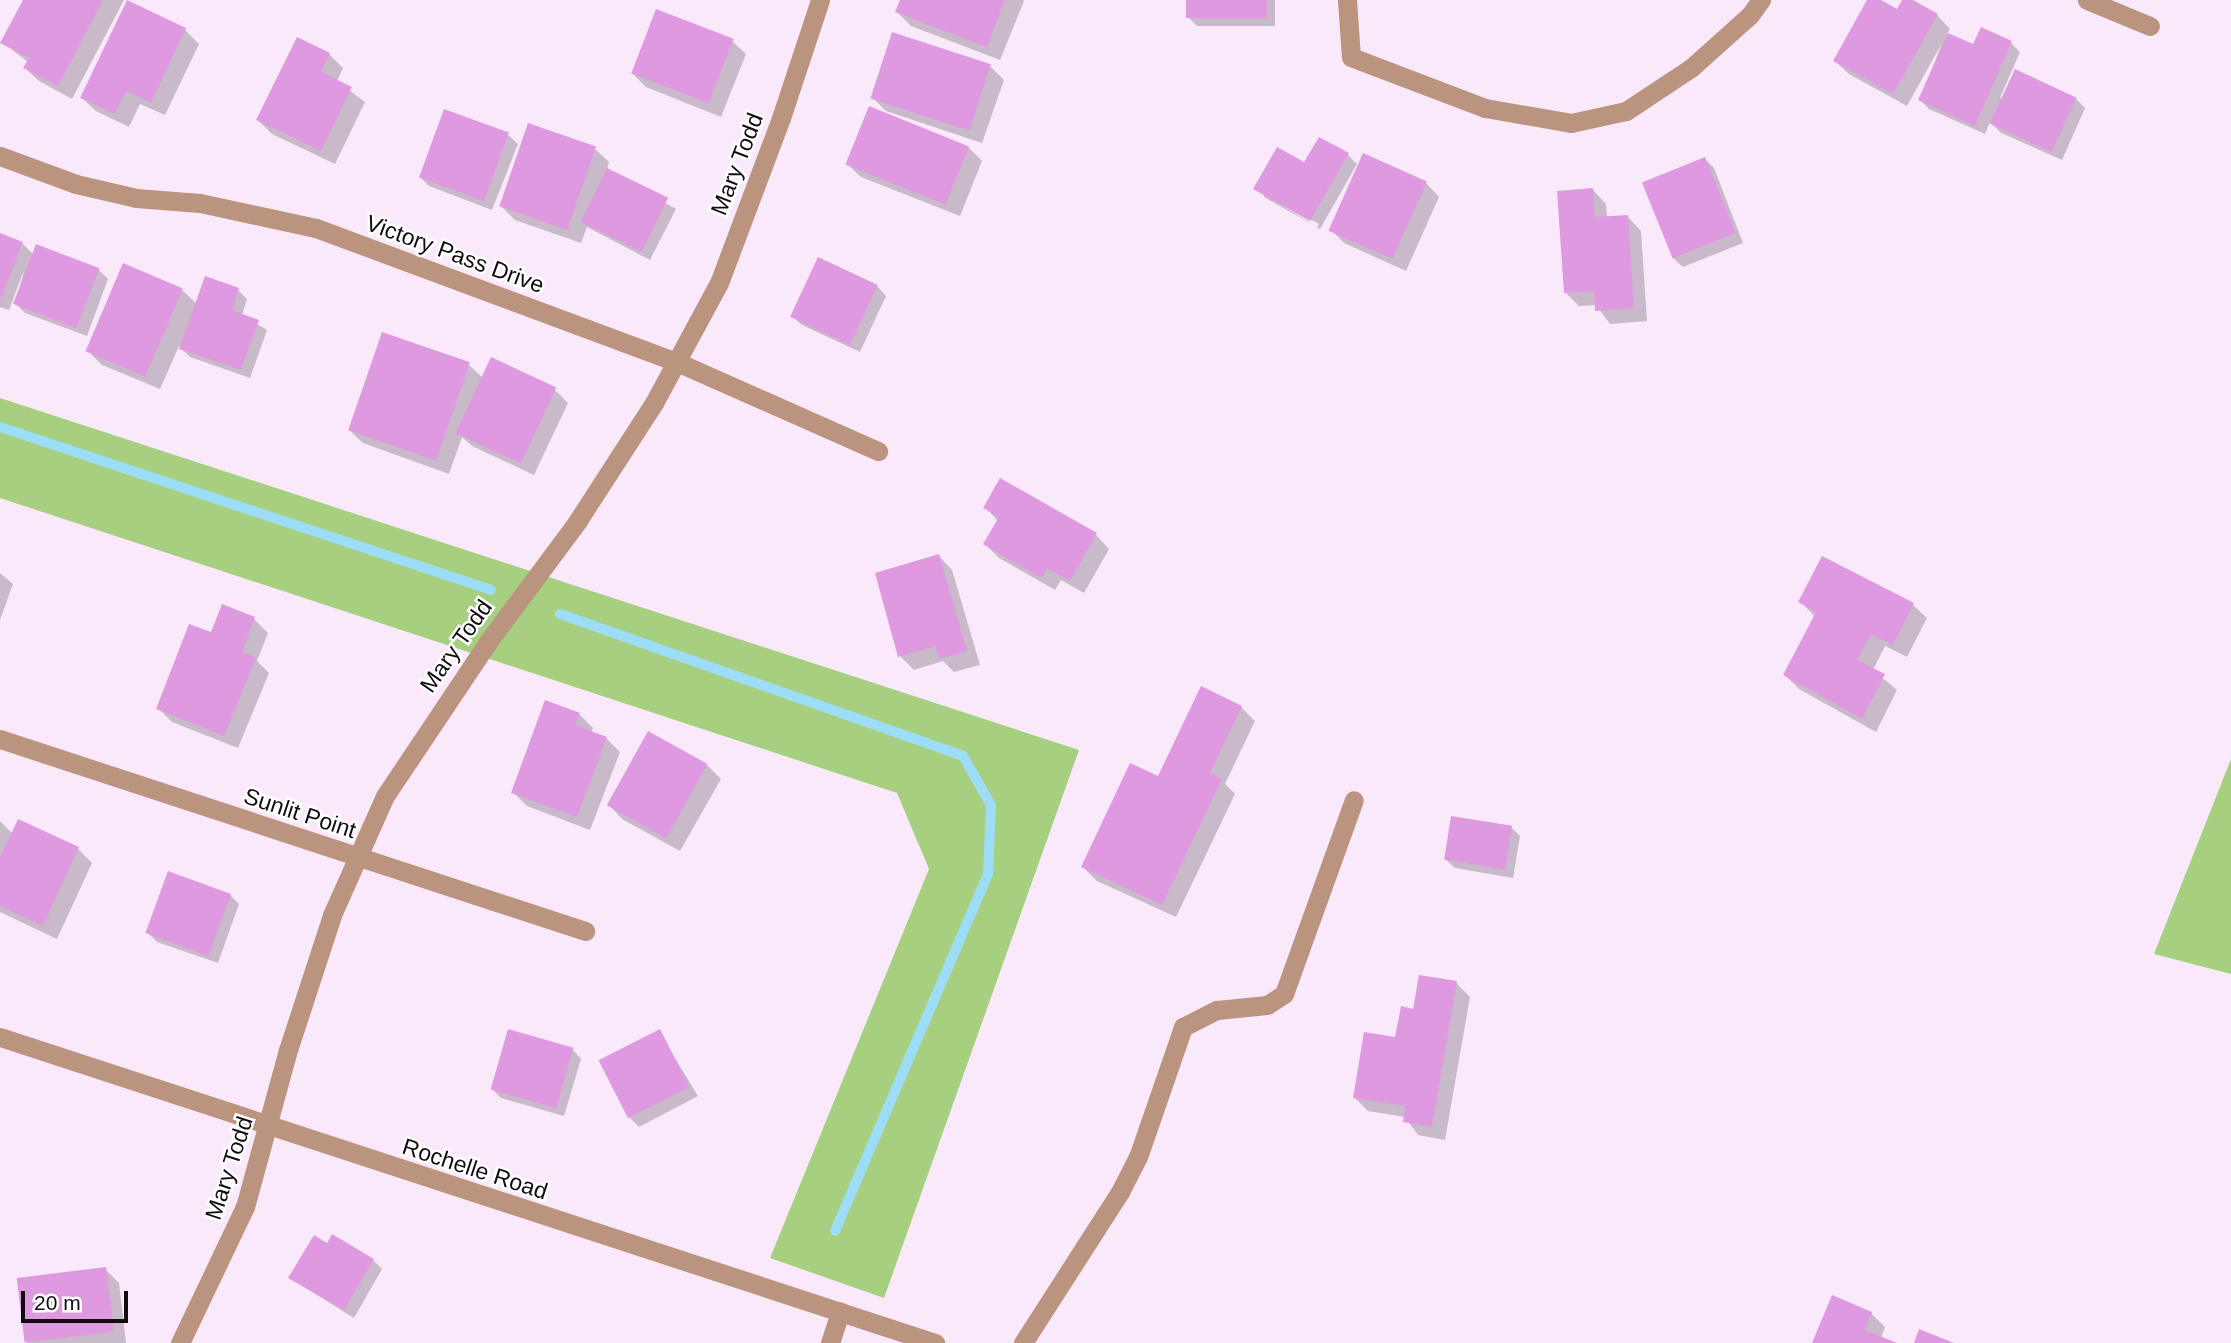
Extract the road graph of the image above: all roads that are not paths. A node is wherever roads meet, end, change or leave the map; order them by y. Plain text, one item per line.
1 (820, 0) edge
2 (1347, 0) edge
3 (1761, 0) edge
4 (2087, 0) edge
5 (2150, 26) dead end
6 (0, 156) edge
7 (677, 362) junction
8 (878, 451) dead end
9 (0, 739) edge
10 (1354, 800) dead end
11 (357, 857) junction
12 (585, 931) dead end
13 (0, 1037) edge
14 (269, 1128) junction
15 (839, 1312) junction
16 (184, 1341) edge
17 (831, 1343) edge
18 (935, 1343) edge
19 (1023, 1343) edge

1 - 7 street, Mary Todd
2 - 3 street
4 - 5 street
6 - 7 street, Victory Pass Drive
7 - 8 street, Victory Pass Drive
7 - 11 street, Mary Todd
9 - 11 street, Sunlit Point
10 - 19 street
11 - 12 street, Sunlit Point
11 - 14 street, Mary Todd
13 - 14 street, Rochelle Road
14 - 15 street, Rochelle Road
14 - 16 street, Mary Todd
15 - 17 street
15 - 18 street, Rochelle Road

